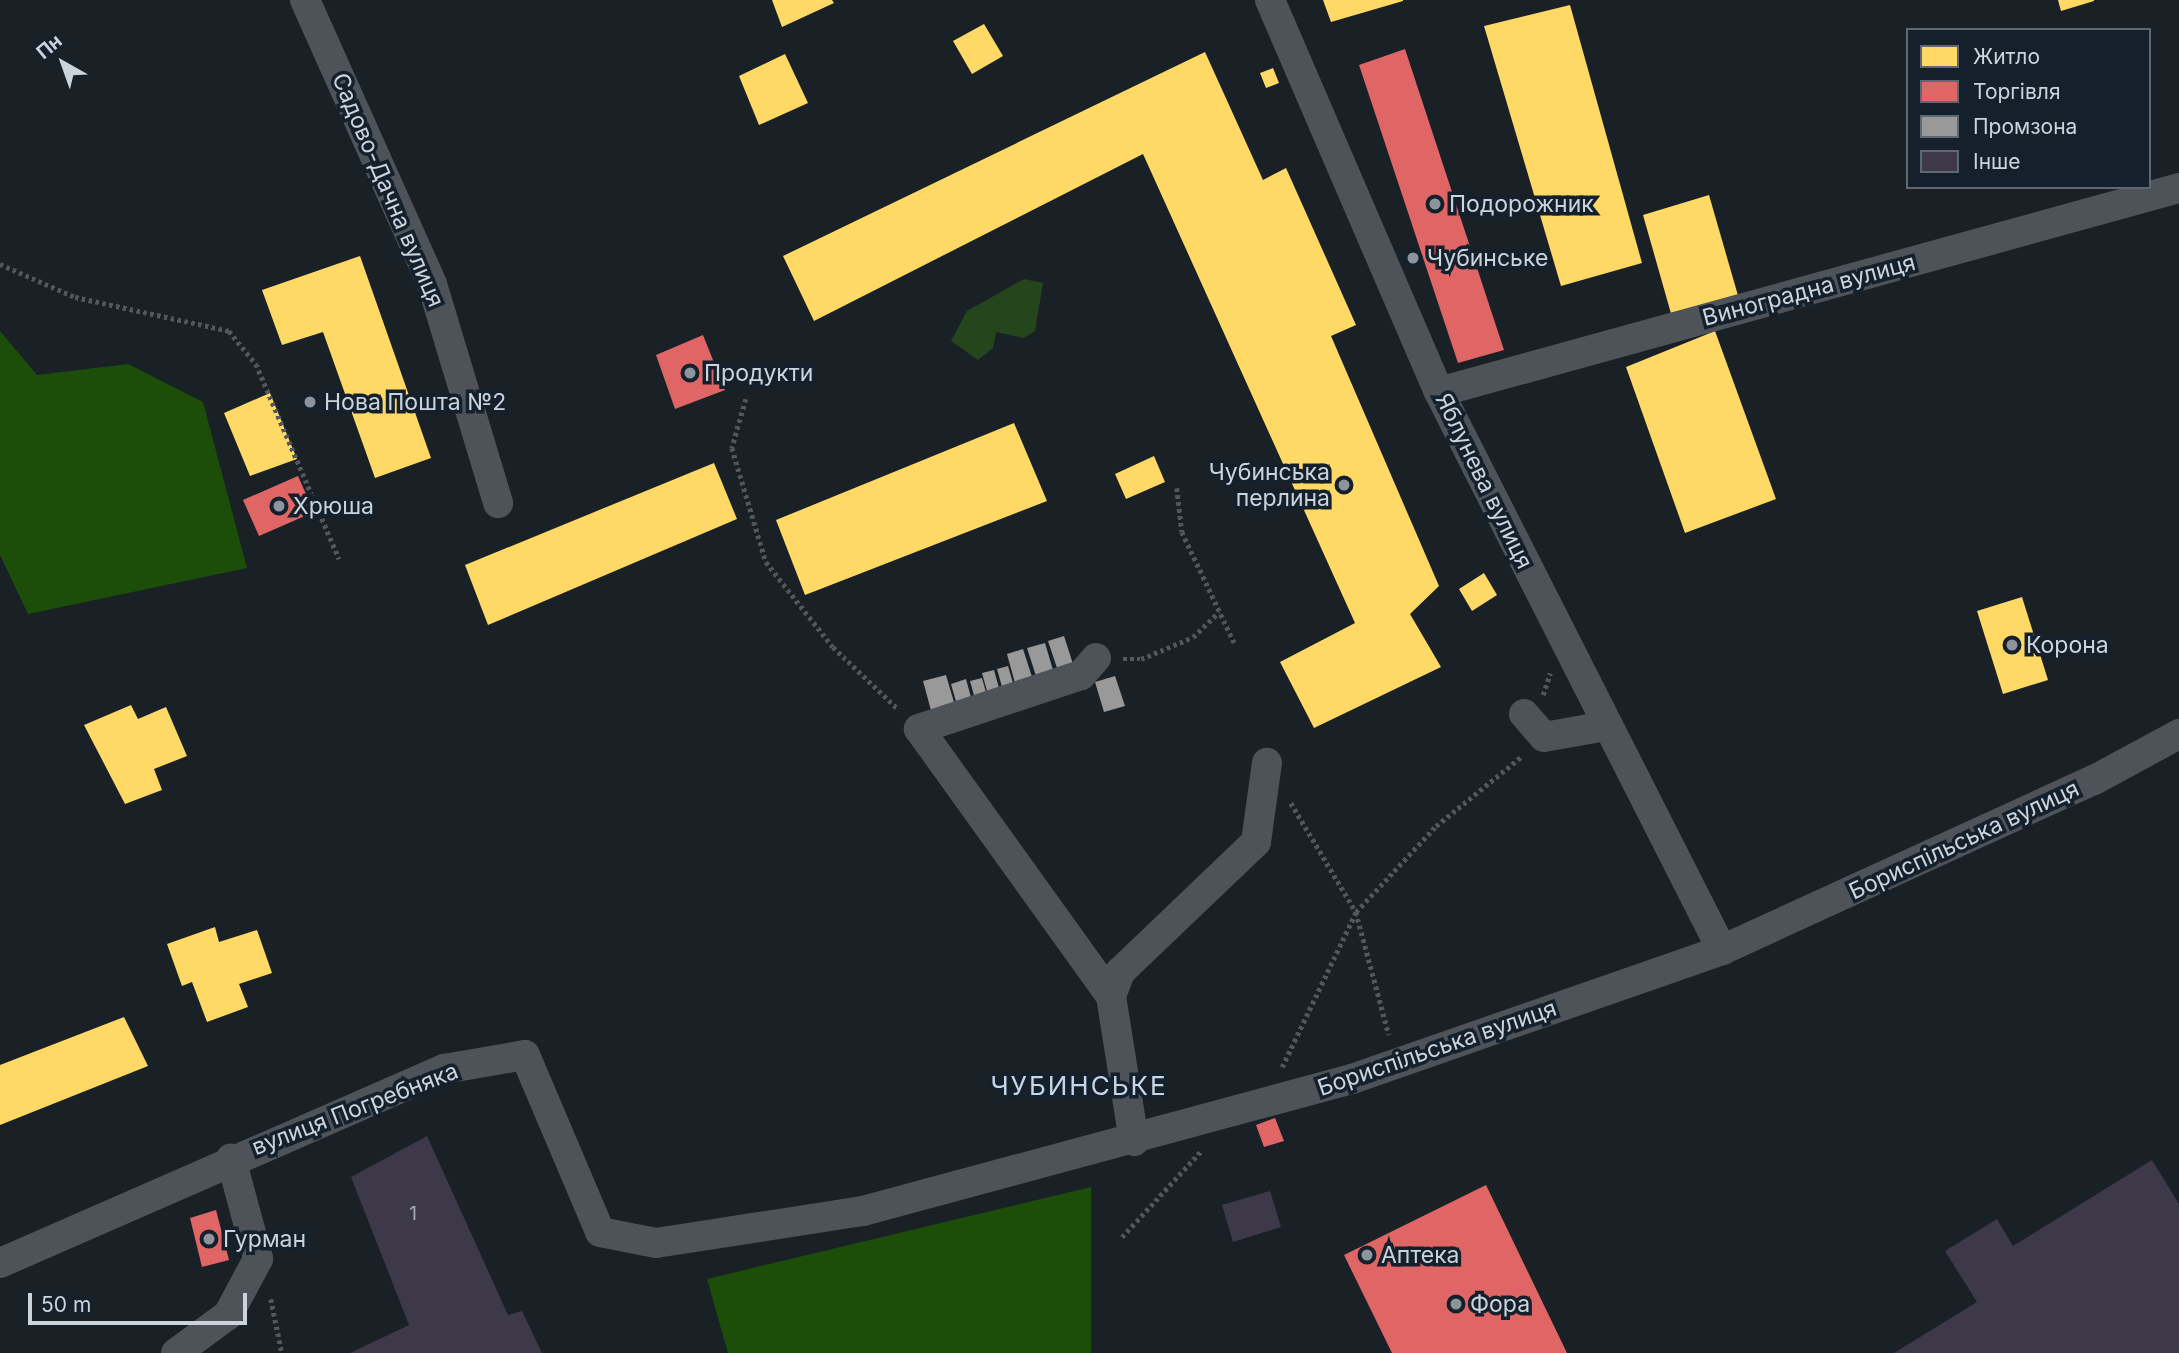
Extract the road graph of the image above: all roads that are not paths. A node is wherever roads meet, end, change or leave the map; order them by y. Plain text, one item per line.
1 (305, 0) edge
2 (1270, 0) edge
3 (2179, 188) edge
4 (1439, 392) junction
5 (498, 503) dead end
6 (1096, 658) road end
7 (1524, 714) dead end
8 (1606, 726) junction
9 (2179, 734) edge
10 (1267, 763) road end
11 (1722, 950) junction
12 (1111, 996) junction
13 (1134, 1141) junction
14 (231, 1159) junction
15 (656, 1243) joint
16 (0, 1263) edge
17 (176, 1353) edge

1 - 5 street, Садово-Дачна вулиця
2 - 4 street, Яблунева вулиця
3 - 4 street, Виноградна вулиця
4 - 8 street, Яблунева вулиця
6 - 12 street
7 - 8 street
8 - 11 street, Яблунева вулиця
9 - 11 street, Бориспільська вулиця
10 - 12 street
11 - 13 street, Бориспільська вулиця
12 - 13 street
13 - 15 street, Бориспільська вулиця
14 - 15 street, вулиця Погребняка
14 - 16 street, вулиця Погребняка
14 - 17 street

